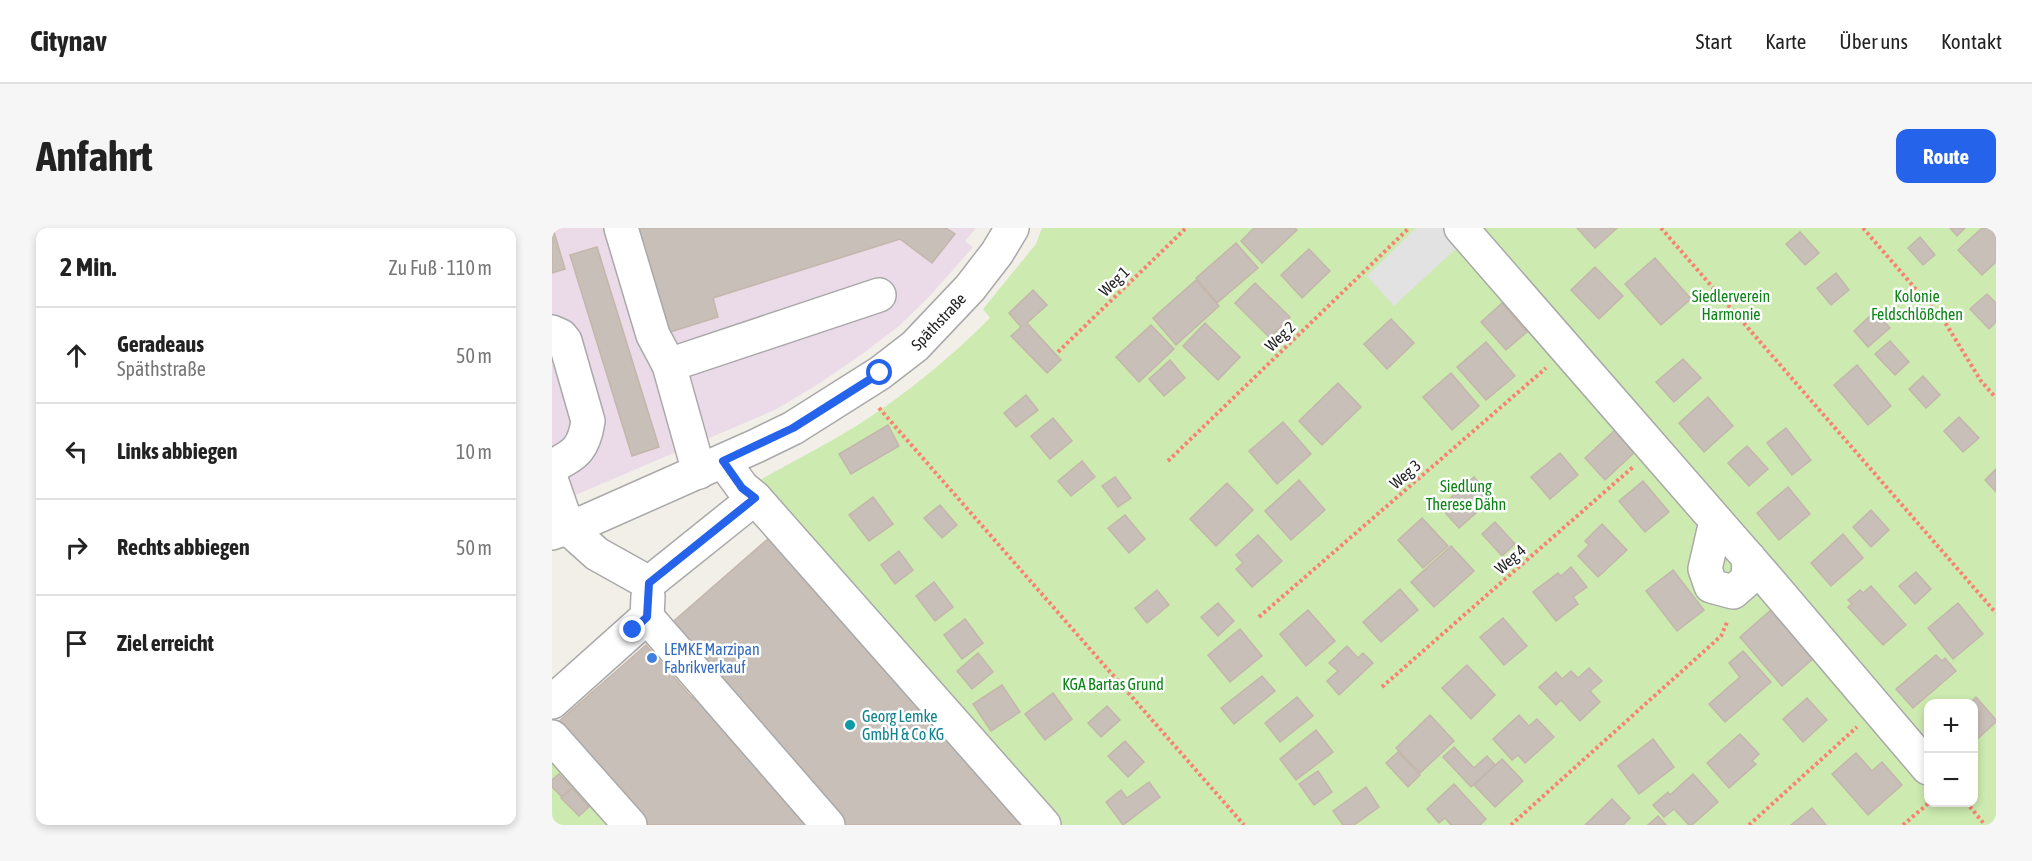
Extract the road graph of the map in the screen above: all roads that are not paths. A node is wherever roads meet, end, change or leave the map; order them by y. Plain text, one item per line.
1 (621, 228) edge
2 (1012, 228) edge
3 (1461, 228) edge
4 (879, 295) dead end
5 (552, 332) edge
6 (669, 365) junction
7 (552, 466) edge
8 (711, 467) junction
9 (552, 482) edge
10 (755, 498) junction
11 (1716, 521) junction
12 (560, 531) edge
13 (1749, 558) junction
14 (649, 583) junction
15 (647, 617) junction
16 (552, 702) edge
17 (552, 737) edge
18 (1924, 762) edge
19 (630, 825) edge
20 (828, 825) edge
21 (1044, 825) edge

1 - 6 street
2 - 8 street, Späthstraße
3 - 11 street
4 - 6 street
5 - 7 street
6 - 8 street
8 - 10 street
8 - 12 street, Späthstraße
9 - 12 street
10 - 14 street
10 - 21 street
11 - 13 street
11 - 13 street
12 - 14 street
13 - 18 street
14 - 15 street
15 - 16 street
15 - 20 street
17 - 19 street

